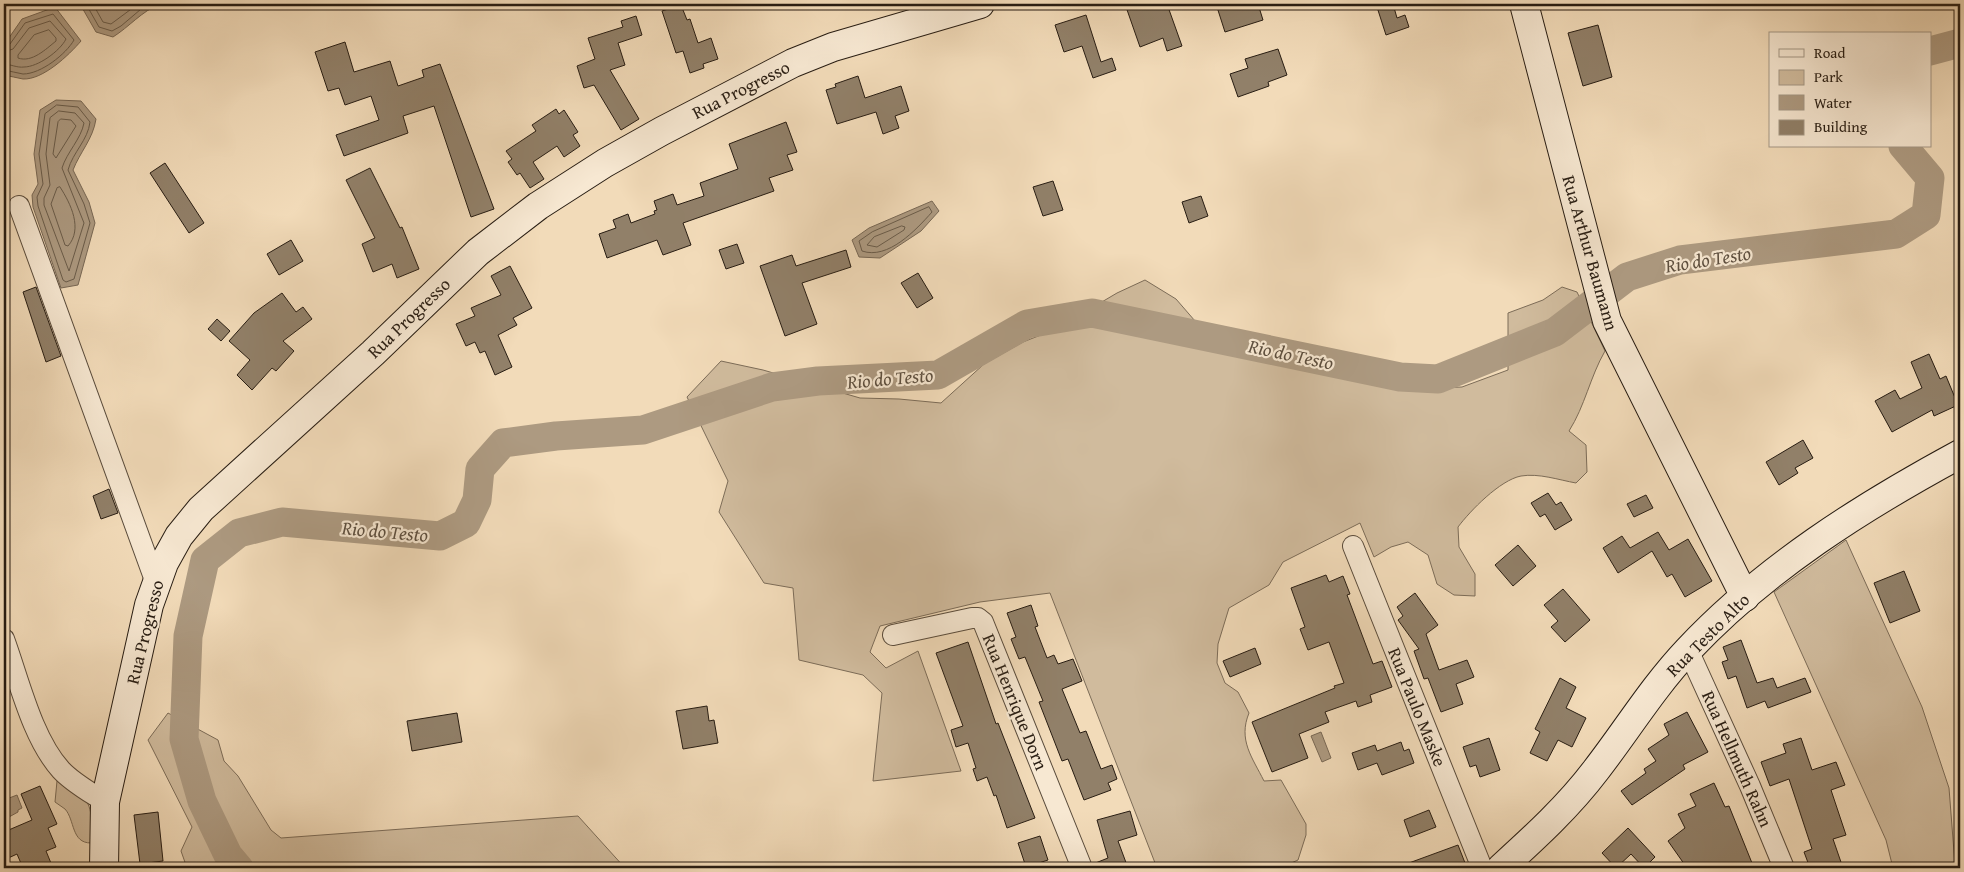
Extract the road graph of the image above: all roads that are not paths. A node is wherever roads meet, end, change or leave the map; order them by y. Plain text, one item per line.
1 (980, 4) edge
2 (1524, 4) edge
3 (19, 206) dead end
4 (1960, 454) edge
5 (1353, 546) dead end
6 (156, 582) junction
7 (1745, 597) junction
8 (893, 635) dead end
9 (4, 640) edge
10 (1688, 650) junction
11 (105, 802) junction
12 (104, 868) edge
13 (1082, 868) edge
14 (1482, 868) edge
15 (1501, 868) edge
16 (1784, 868) edge

1 - 6 street, Rua Progresso
2 - 7 street, Rua Arthur Baumann
3 - 6 street
4 - 7 street, Rua Testo Alto
5 - 14 street, Rua Paulo Maske
6 - 11 street, Rua Progresso
7 - 10 street, Rua Testo Alto
8 - 13 street, Rua Henrique Dorn
9 - 11 street
10 - 15 street, Rua Testo Alto
10 - 16 street, Rua Hellmuth Rahn
11 - 12 street, Rua Progresso

